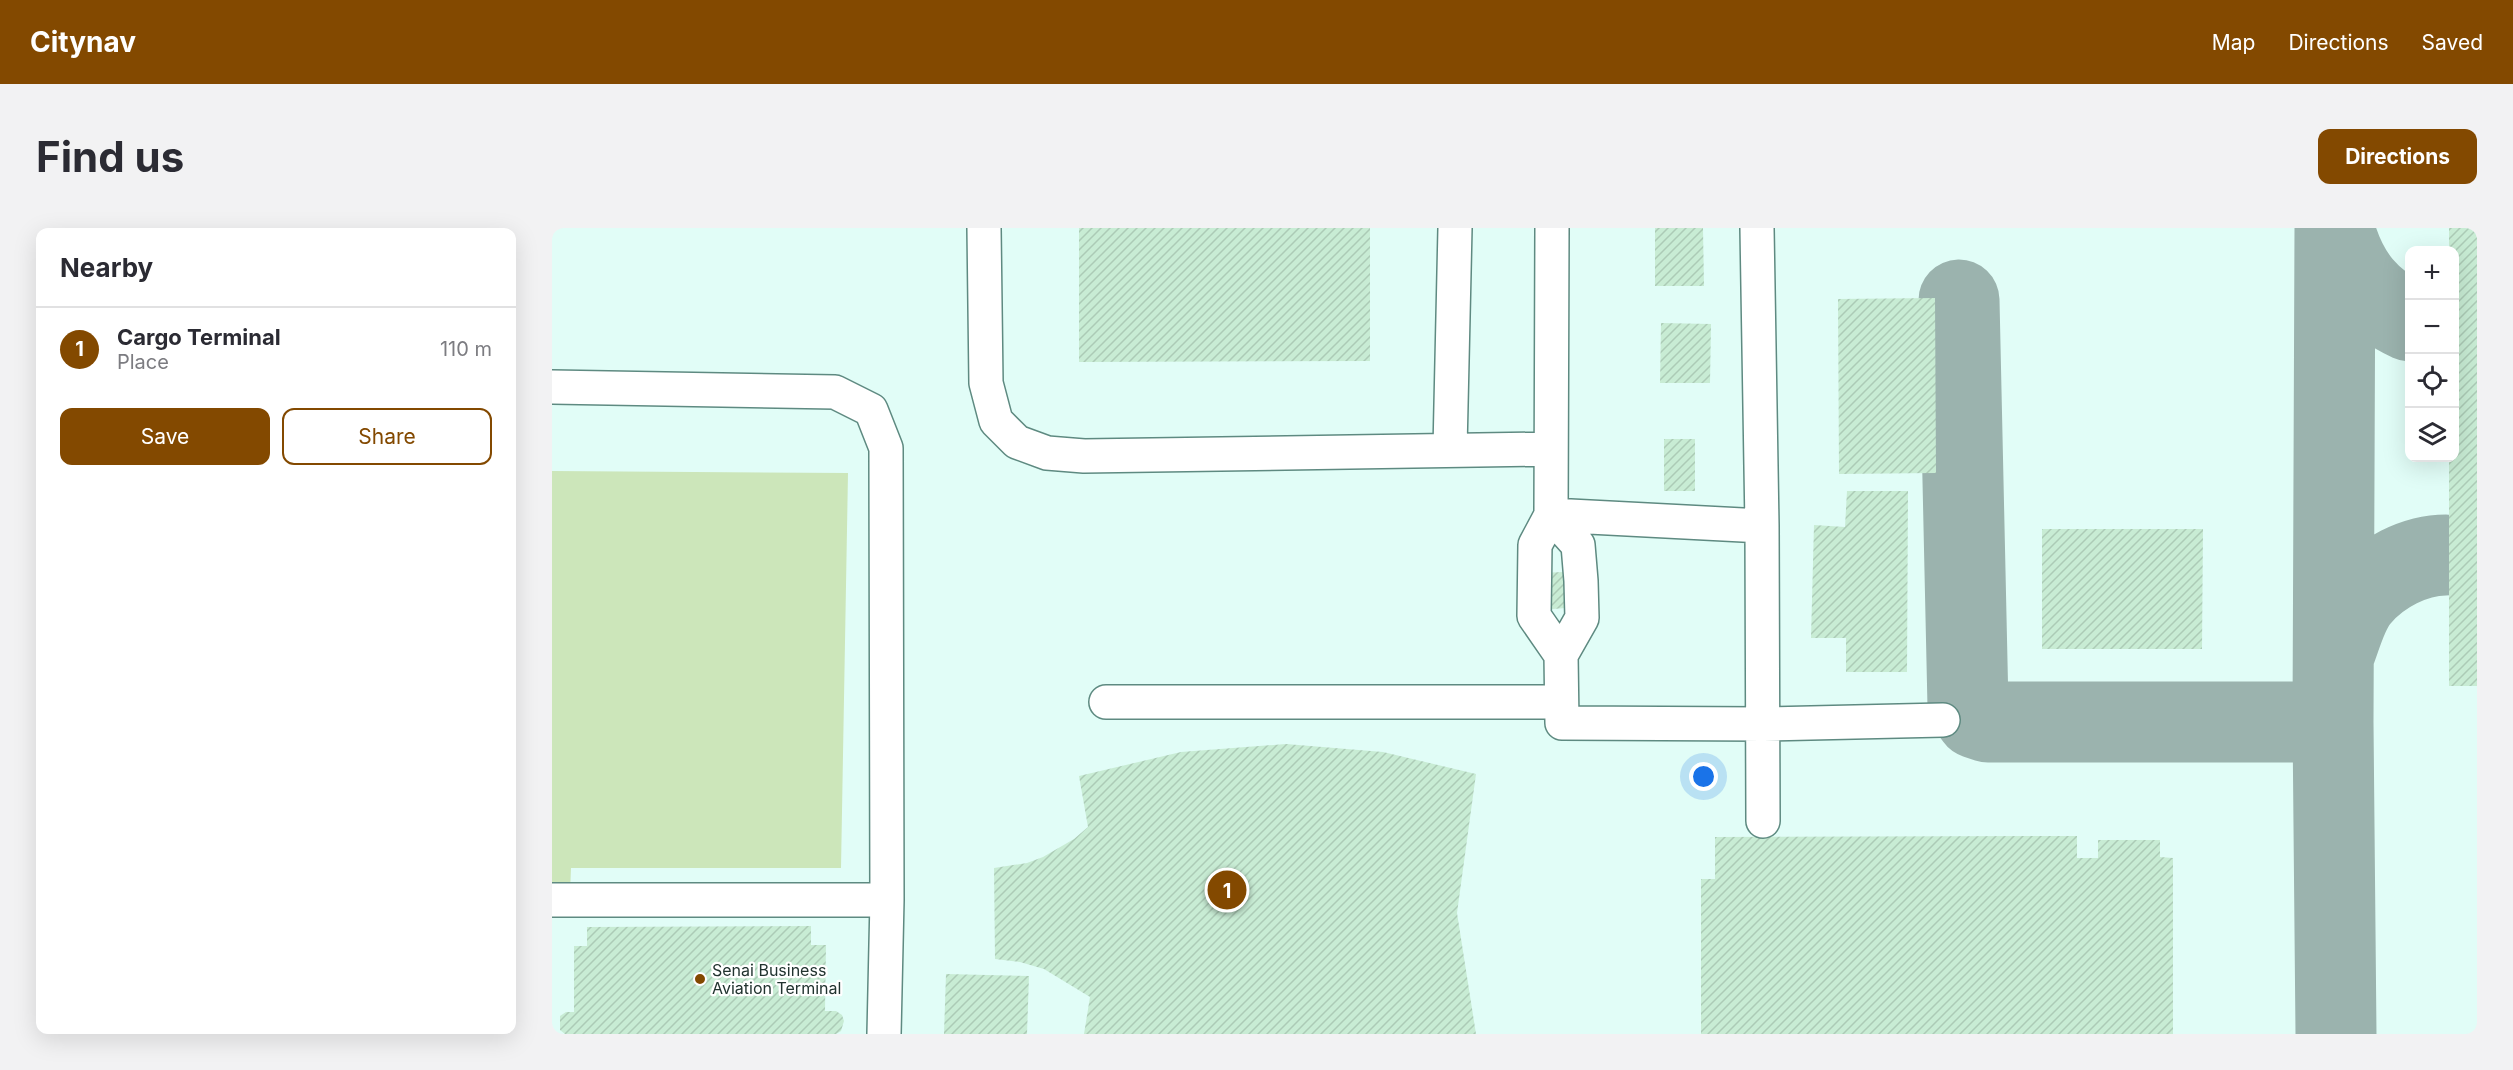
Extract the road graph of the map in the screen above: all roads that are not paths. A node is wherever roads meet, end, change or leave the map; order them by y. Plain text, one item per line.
1 (984, 228) edge
2 (1455, 228) edge
3 (1552, 228) edge
4 (1757, 228) edge
5 (552, 387) edge
6 (1450, 449) junction
7 (1551, 449) junction
8 (1551, 515) junction
9 (1762, 526) junction
10 (1561, 655) junction
11 (1106, 702) dead end
12 (1561, 702) junction
13 (1943, 720) dead end
14 (1763, 724) junction
15 (1763, 821) dead end
16 (552, 900) edge
17 (887, 900) junction
18 (884, 1034) edge

1 - 6 lane
2 - 6 lane
3 - 7 lane
4 - 9 lane
5 - 17 lane
6 - 7 lane
7 - 8 lane
8 - 9 lane
8 - 10 lane
8 - 10 lane
9 - 14 lane
10 - 12 lane
11 - 12 lane
12 - 14 lane
13 - 14 lane
14 - 15 lane
16 - 17 lane
17 - 18 lane

